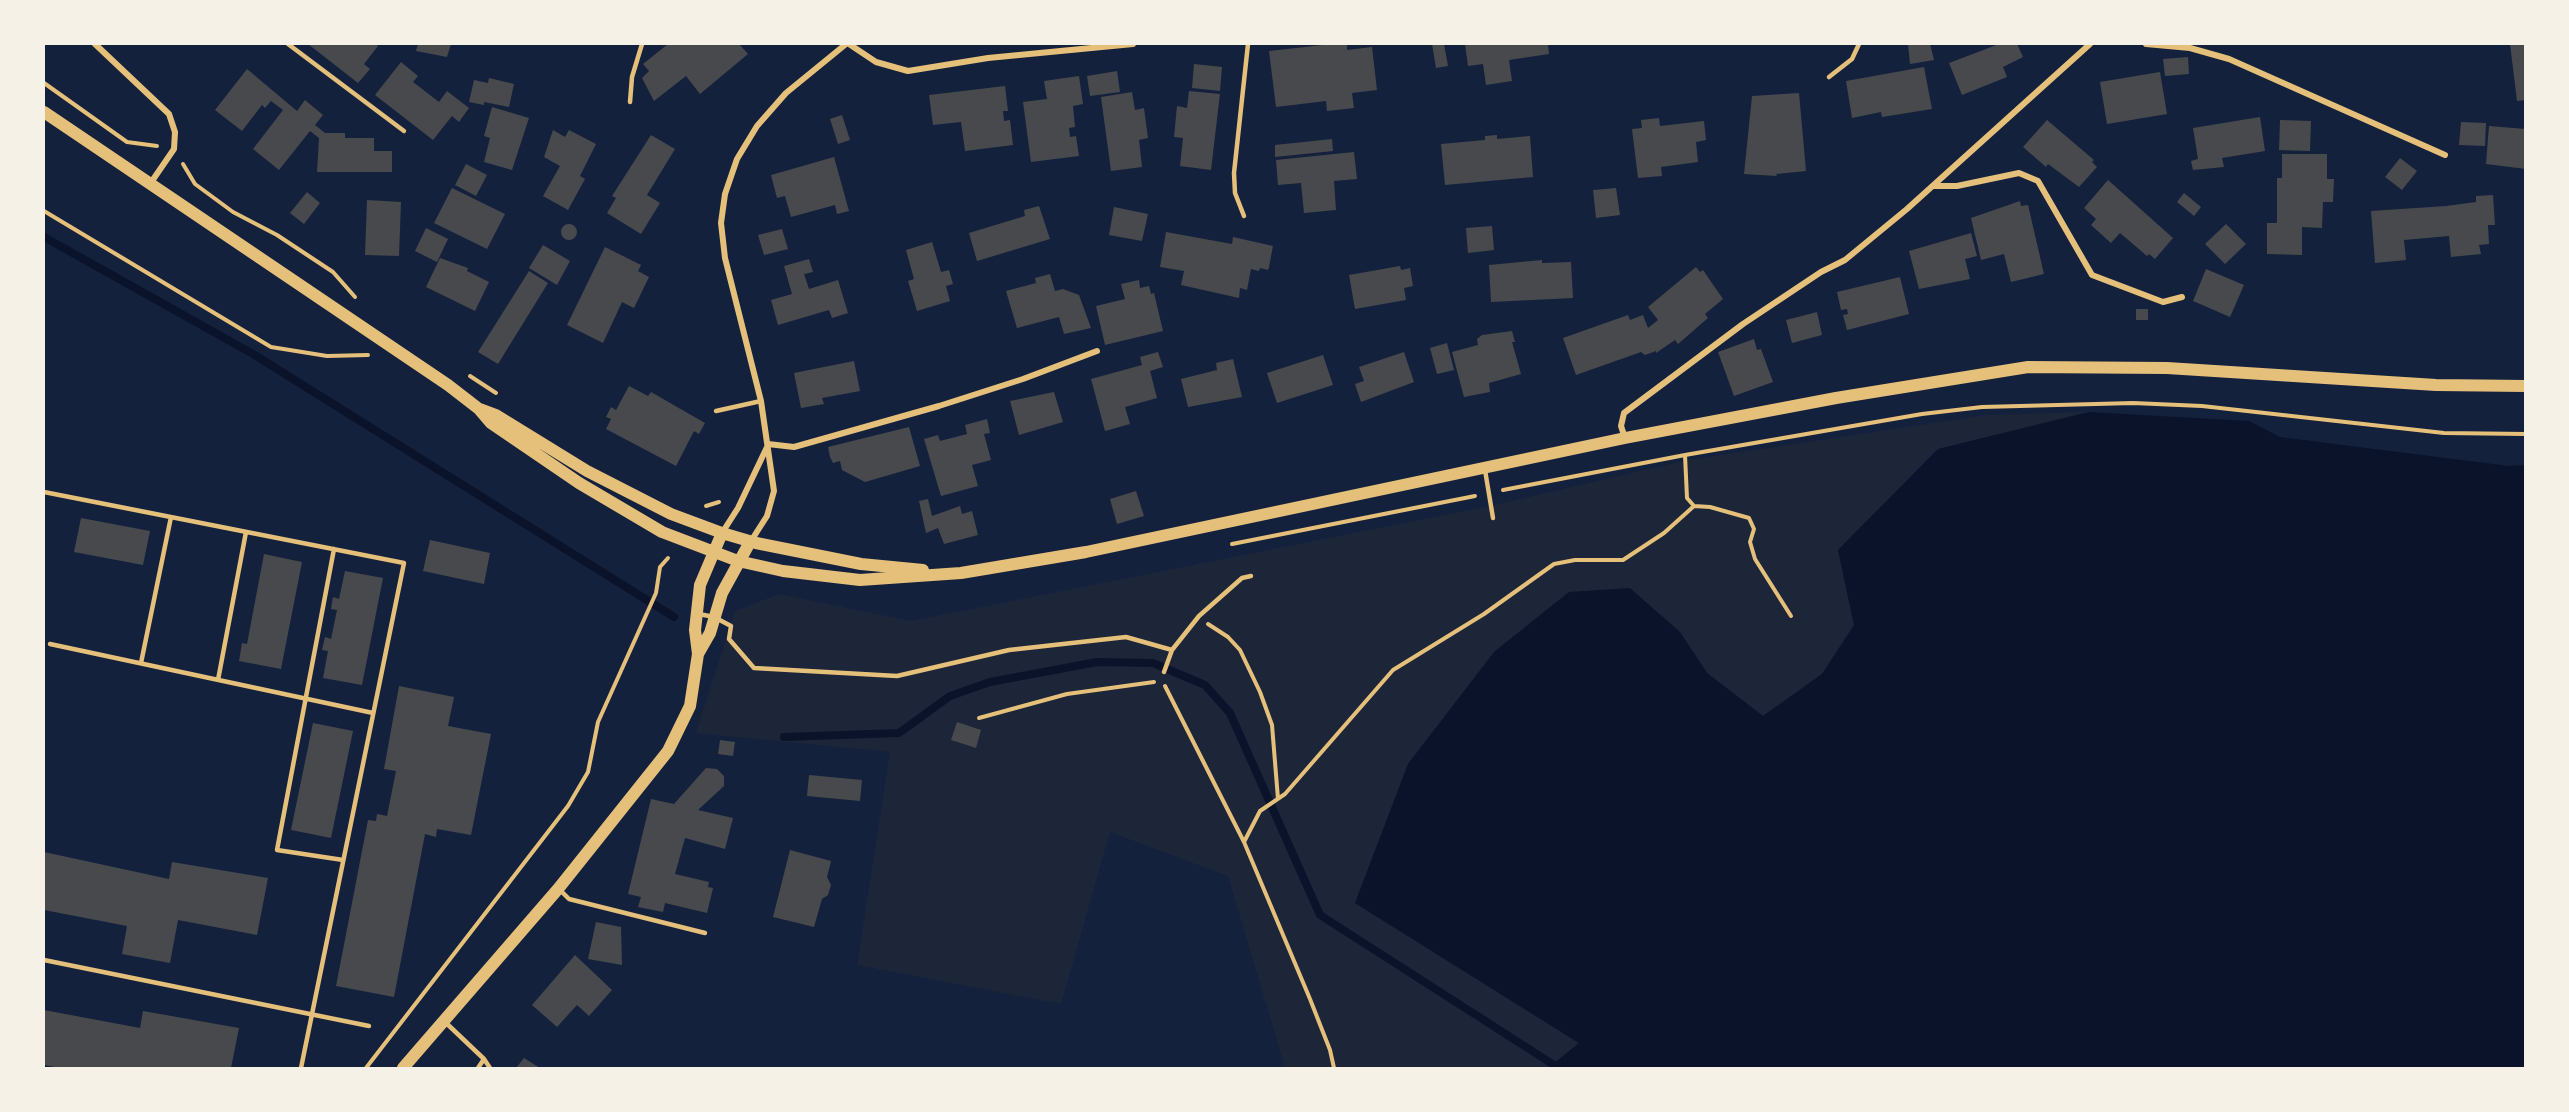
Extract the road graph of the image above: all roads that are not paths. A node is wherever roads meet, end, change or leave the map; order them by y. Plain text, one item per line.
1 (95, 44) edge
2 (288, 44) edge
3 (642, 44) edge
4 (848, 44) edge
5 (1132, 44) edge
6 (1248, 44) edge
7 (1859, 44) edge
8 (2090, 44) edge
9 (2146, 44) edge
10 (1829, 77) dead end
11 (630, 102) dead end
12 (44, 112) edge
13 (404, 131) dead end
14 (2445, 155) dead end
15 (150, 184) junction
16 (1933, 186) junction
17 (1244, 216) dead end
18 (2182, 297) dead end
19 (1097, 351) dead end
20 (2526, 386) edge
21 (761, 401) junction
22 (479, 409) junction
23 (716, 411) dead end
24 (1625, 438) junction
25 (768, 444) junction
26 (1485, 469) junction
27 (44, 492) edge
28 (171, 517) junction
29 (1493, 518) dead end
30 (246, 532) junction
31 (722, 533) junction
32 (750, 542) junction
33 (334, 549) junction
34 (712, 553) junction
35 (738, 561) junction
36 (961, 573) junction
37 (1251, 576) dead end
38 (696, 613) junction
39 (714, 617) junction
40 (50, 644) dead end
41 (1172, 650) junction
42 (698, 654) junction
43 (141, 663) junction
44 (1164, 672) dead end
45 (218, 680) junction
46 (306, 699) junction
47 (373, 713) junction
48 (343, 861) junction
49 (558, 889) junction
50 (705, 933) dead end
51 (44, 960) edge
52 (312, 1013) junction
53 (444, 1021) junction
54 (369, 1026) dead end
55 (484, 1059) junction
56 (301, 1068) edge
57 (404, 1068) edge
58 (478, 1068) edge
59 (490, 1068) edge

1 - 15 street
2 - 13 lane
3 - 11 lane
4 - 5 street
4 - 21 street
6 - 17 lane
7 - 10 lane
8 - 16 street
9 - 14 street
12 - 15 main road
15 - 22 main road
16 - 18 street
16 - 24 street
19 - 25 street
20 - 24 main road
21 - 23 lane
21 - 25 street
22 - 31 main road
22 - 34 main road
24 - 26 main road
25 - 31 street
25 - 32 street
26 - 29 lane
26 - 36 main road
27 - 28 lane
28 - 30 lane
28 - 43 lane
30 - 33 lane
30 - 45 lane
31 - 32 main road
31 - 34 main road
32 - 35 main road
32 - 36 main road
33 - 46 lane
33 - 47 lane
34 - 35 main road
34 - 38 main road
35 - 36 main road
35 - 39 main road
37 - 41 lane
38 - 39 lane
38 - 42 main road
39 - 41 lane
39 - 42 main road
40 - 43 lane
41 - 44 lane
42 - 49 main road
43 - 45 lane
45 - 46 lane
46 - 47 lane
46 - 48 lane
47 - 48 lane
48 - 52 lane
49 - 50 lane
49 - 53 main road
51 - 52 lane
52 - 54 lane
52 - 56 lane
53 - 55 lane
53 - 57 main road
55 - 58 lane
55 - 59 lane

